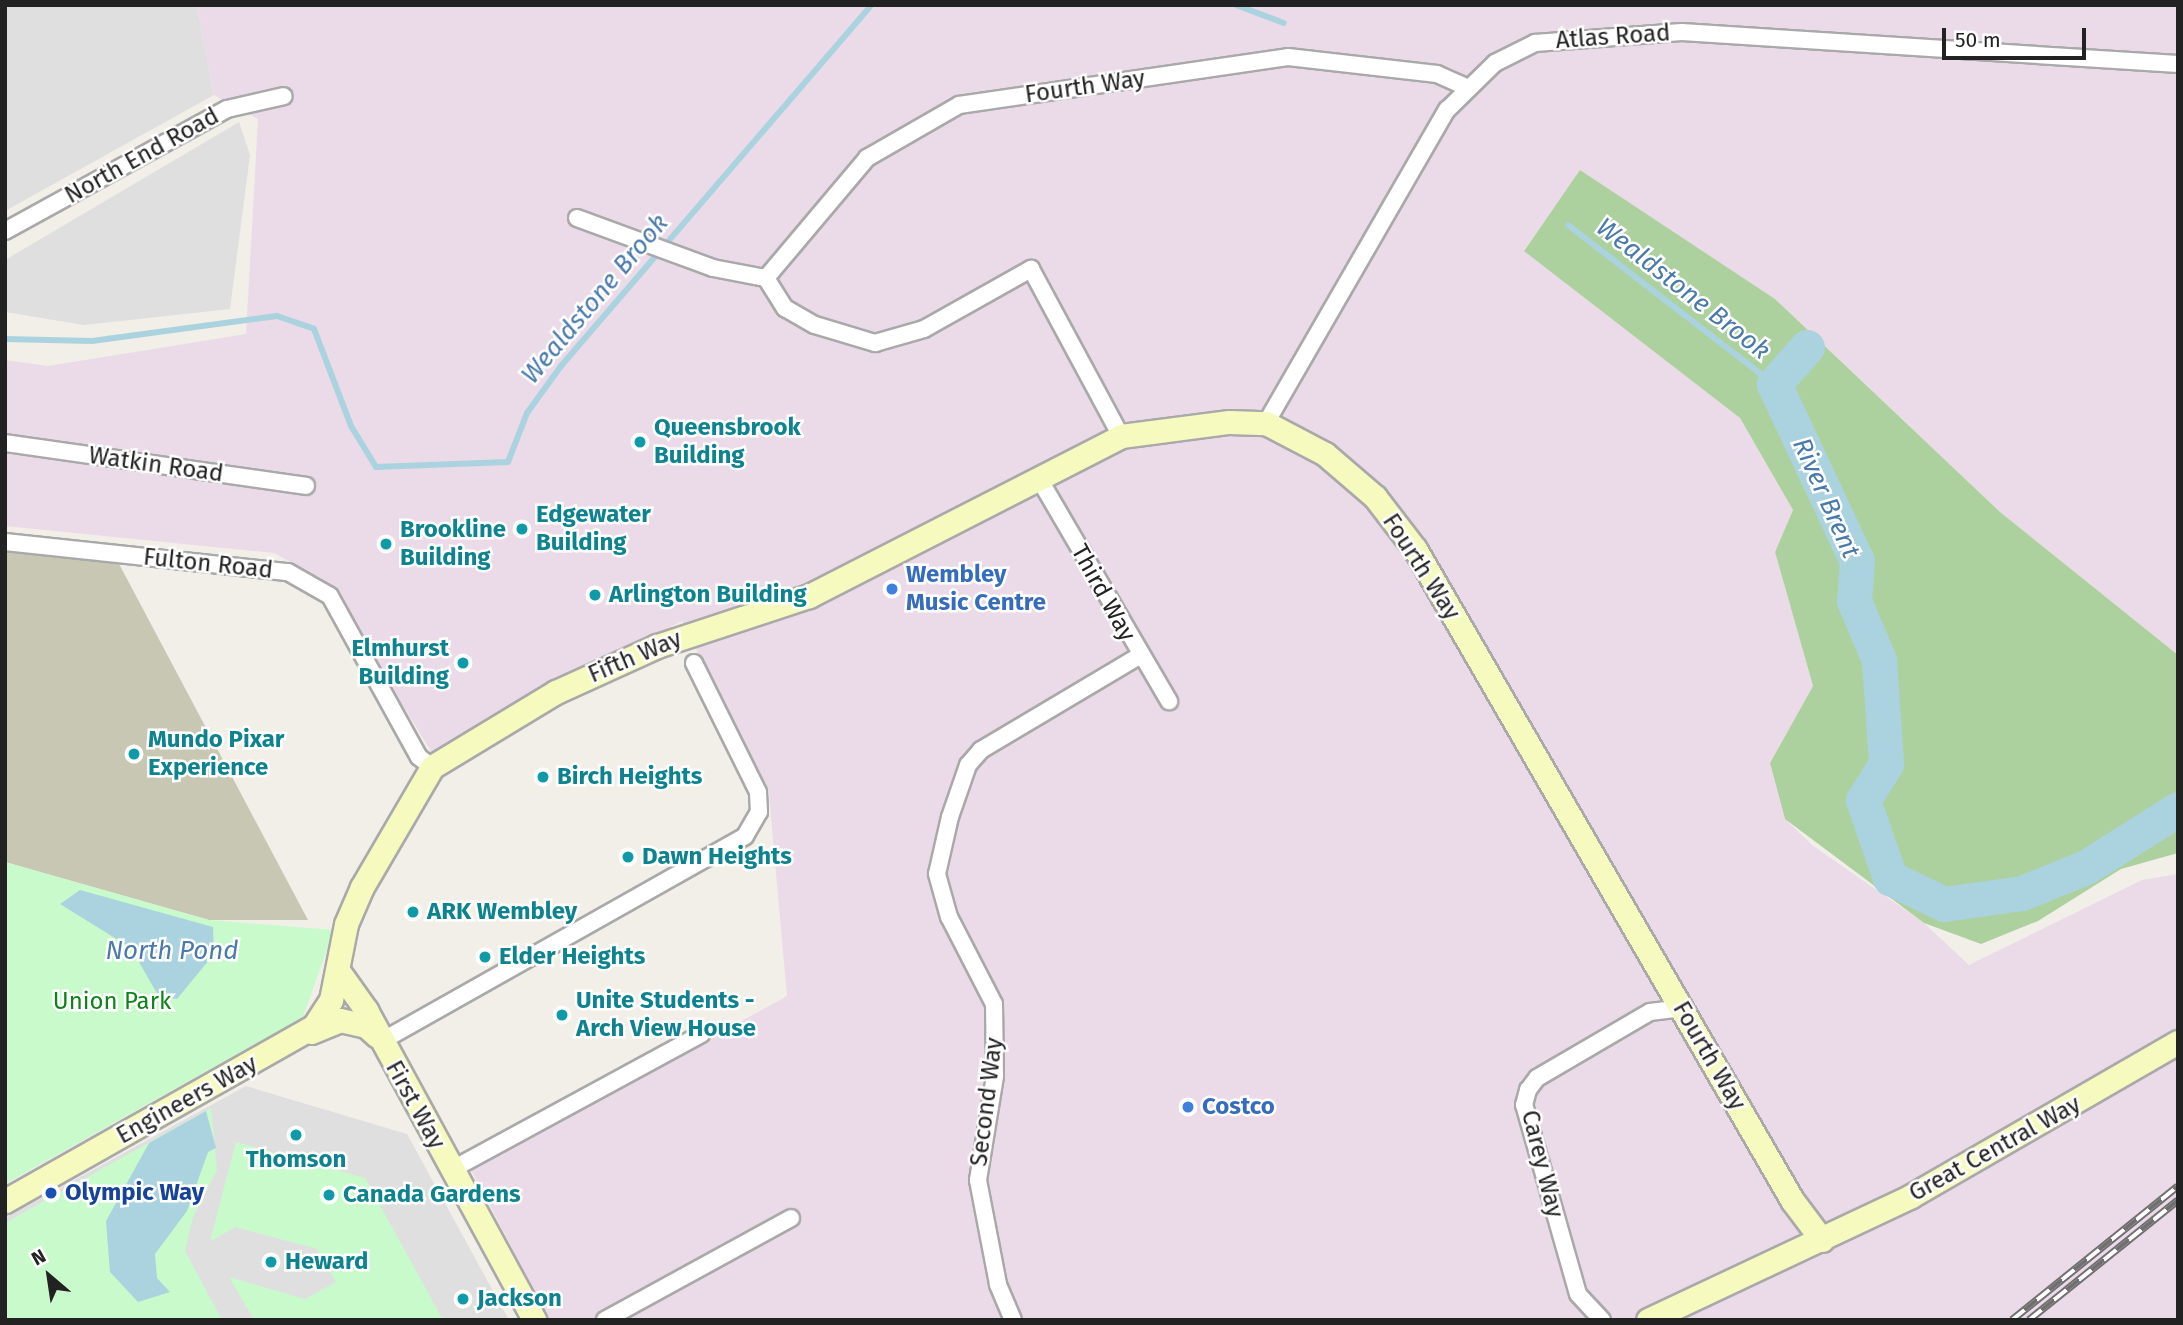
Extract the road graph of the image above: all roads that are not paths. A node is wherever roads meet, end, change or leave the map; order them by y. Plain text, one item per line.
1 (2178, 65) edge
2 (1469, 88) junction
3 (284, 96) dead end
4 (577, 218) dead end
5 (5, 232) edge
6 (766, 278) junction
7 (1266, 423) junction
8 (1121, 436) junction
9 (5, 443) edge
10 (1041, 482) junction
11 (306, 486) dead end
12 (5, 542) edge
13 (1139, 656) junction
14 (694, 663) dead end
15 (1169, 701) dead end
16 (432, 767) junction
17 (339, 972) junction
18 (1681, 1008) junction
19 (701, 1034) dead end
20 (302, 1036) junction
21 (379, 1039) junction
22 (2178, 1042) edge
23 (452, 1170) junction
24 (5, 1200) edge
25 (791, 1218) dead end
26 (1815, 1244) junction
27 (534, 1320) edge
28 (606, 1320) edge
29 (1013, 1320) edge
30 (1602, 1320) edge
31 (1648, 1320) edge

1 - 2 street, Atlas Road
2 - 6 street, Fourth Way
2 - 7 street, Atlas Road
3 - 5 street, North End Road
4 - 6 street
6 - 8 street
7 - 8 main road, Fourth Way
7 - 18 main road, Fourth Way
8 - 10 main road, Fifth Way
9 - 11 street, Watkin Road
10 - 13 street, Third Way
10 - 16 main road, Fifth Way
12 - 16 street, Fulton Road
13 - 15 street, Third Way
13 - 29 street, Second Way
14 - 21 street
16 - 17 main road, Fifth Way
17 - 20 main road, Engineers Way
17 - 21 main road
18 - 26 main road, Fourth Way
18 - 30 street, Carey Way
19 - 23 street
20 - 21 main road
20 - 24 main road, Engineers Way
21 - 23 main road, First Way
22 - 26 main road, Great Central Way
23 - 27 main road, First Way
25 - 28 street
26 - 31 main road, Great Central Way

